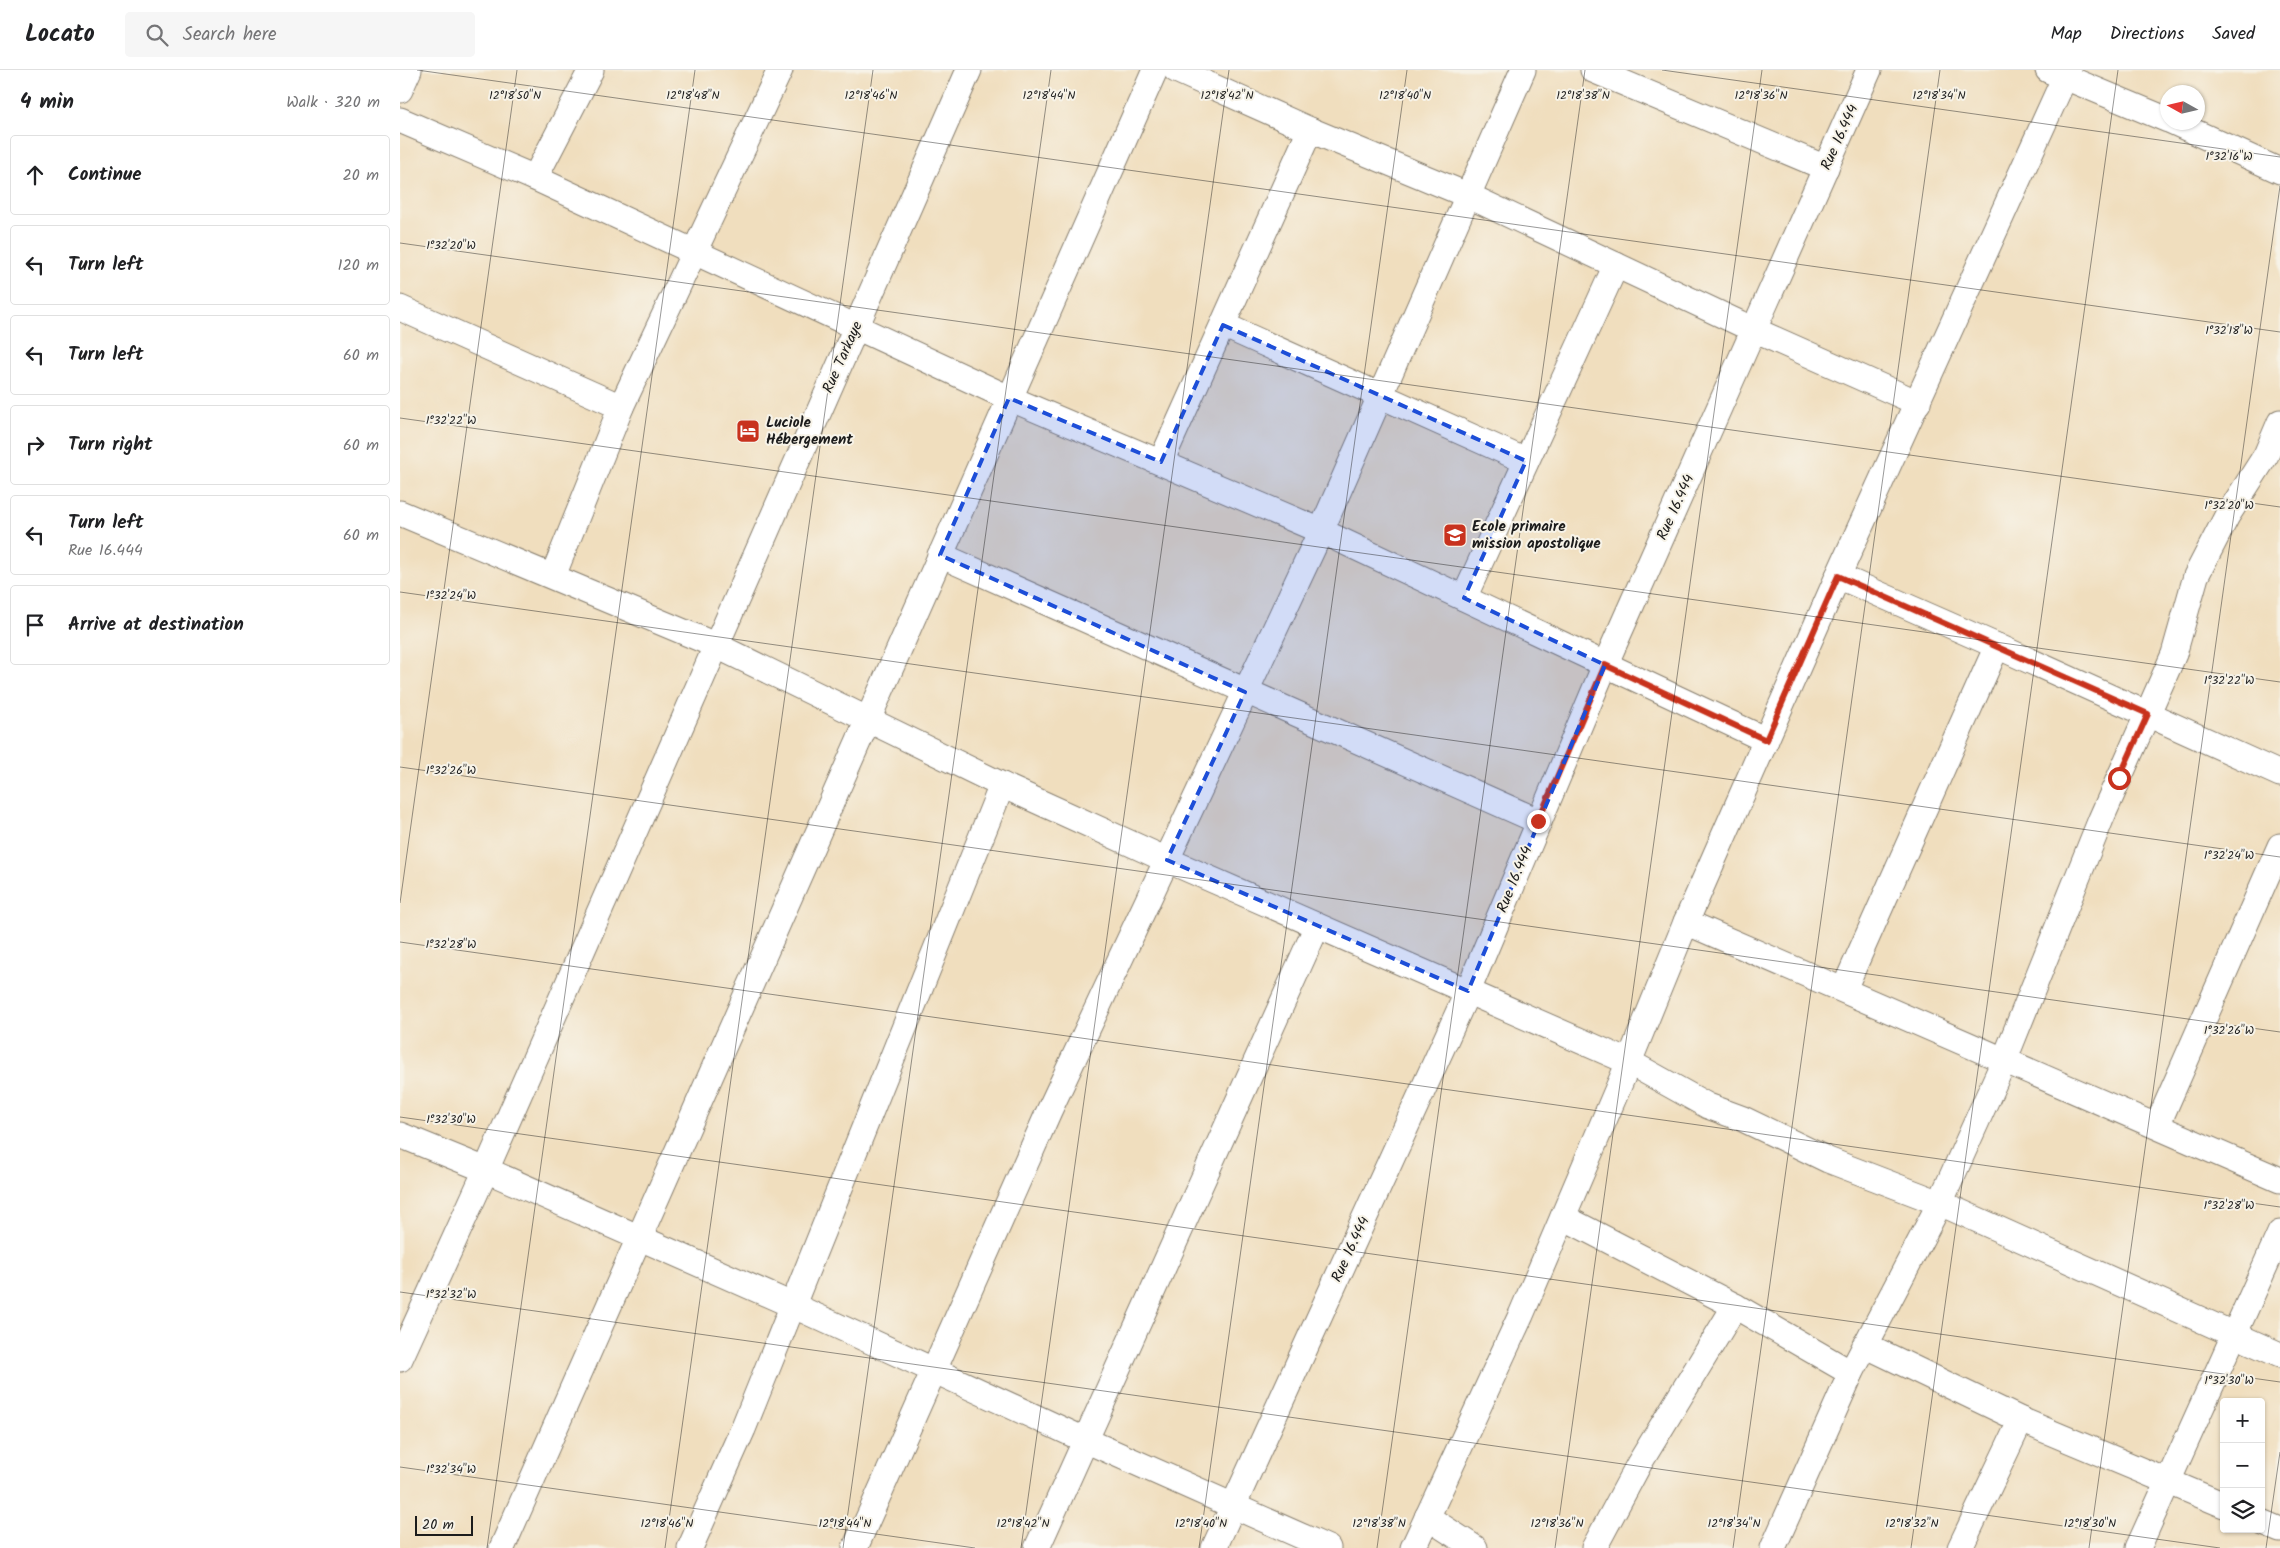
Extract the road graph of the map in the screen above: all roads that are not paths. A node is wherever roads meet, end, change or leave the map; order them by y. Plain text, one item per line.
1 (409, 70) edge
2 (590, 70) edge
3 (780, 70) edge
4 (969, 70) edge
5 (1155, 70) edge
6 (1176, 70) edge
7 (1523, 70) edge
8 (1593, 70) edge
9 (1869, 70) edge
10 (2060, 72) edge
11 (400, 90) edge
12 (2160, 116) edge
13 (400, 120) edge
14 (1310, 130) junction
15 (2190, 130) edge
16 (1826, 168) junction
17 (2280, 171) edge
18 (535, 178) junction
19 (1467, 195) junction
20 (695, 252) junction
21 (1616, 264) junction
22 (400, 308) edge
23 (1223, 325) junction
24 (856, 326) junction
25 (1754, 330) junction
26 (1380, 396) junction
27 (1009, 398) junction
28 (1918, 403) junction
29 (622, 407) junction
30 (2280, 422) edge
31 (1526, 461) junction
32 (1161, 462) junction
33 (400, 513) edge
34 (1322, 531) junction
35 (940, 555) junction
36 (553, 576) junction
37 (1838, 576) junction
38 (1464, 598) junction
39 (715, 645) junction
40 (1997, 646) junction
41 (1605, 665) junction
42 (1245, 692) junction
43 (2148, 714) junction
44 (869, 719) junction
45 (1766, 740) junction
46 (2280, 774) edge
47 (1002, 785) junction
48 (1538, 821) junction
49 (2280, 846) edge
50 (1167, 860) junction
51 (2272, 886) edge
52 (1686, 922) junction
53 (1317, 926) junction
54 (1844, 989) junction
55 (1468, 991) junction
56 (2004, 1061) junction
57 (1629, 1062) junction
58 (2157, 1126) junction
59 (400, 1135) edge
60 (486, 1170) junction
61 (2280, 1180) edge
62 (1940, 1203) junction
63 (1563, 1217) junction
64 (2280, 1234) edge
65 (638, 1239) junction
66 (792, 1305) junction
67 (1735, 1306) junction
68 (2234, 1335) junction
69 (1865, 1345) junction
70 (2280, 1355) edge
71 (400, 1359) edge
72 (934, 1369) junction
73 (1851, 1373) junction
74 (2021, 1420) junction
75 (1085, 1440) junction
76 (2169, 1481) junction
77 (2220, 1504) edge
78 (1233, 1506) junction
79 (1427, 1518) junction
80 (2265, 1524) edge
81 (2280, 1530) edge
82 (502, 1548) edge
83 (690, 1548) edge
84 (855, 1548) edge
85 (1037, 1548) edge
86 (1214, 1548) edge
87 (1328, 1548) edge
88 (1413, 1548) edge
89 (1475, 1548) edge
90 (1594, 1548) edge
91 (1773, 1548) edge
92 (1960, 1548) edge
93 (2138, 1548) edge

1 - 11 street
2 - 18 street
3 - 20 street
4 - 24 street, Rue Tarkaye
5 - 27 street
6 - 14 street
7 - 19 street
8 - 16 street
9 - 16 street, Rue 16.444
10 - 12 street
10 - 28 street
13 - 18 street
14 - 19 street
14 - 23 street
15 - 17 street
16 - 25 street, Rue 16.444
18 - 20 street
19 - 21 street
19 - 26 street
20 - 24 street
20 - 29 street
21 - 25 street
21 - 31 street
22 - 29 street
23 - 26 street
23 - 32 street
24 - 27 street
24 - 39 street, Rue Tarkaye
25 - 28 street
25 - 41 street, Rue 16.444
26 - 31 street
26 - 34 street
27 - 32 street
27 - 35 street
28 - 37 street
29 - 36 street
30 - 43 street
31 - 38 street
32 - 34 street
33 - 36 street
34 - 38 street
34 - 42 street
35 - 42 street
35 - 44 street
36 - 39 street
37 - 40 street
37 - 45 street
38 - 41 street
39 - 44 street
39 - 60 street, Rue Tarkaye
40 - 43 street
40 - 54 street
41 - 45 street
41 - 48 street, Rue 16.444
42 - 48 street
42 - 50 street
43 - 46 street
43 - 56 street
44 - 47 street
44 - 65 street
45 - 52 street
47 - 50 street
47 - 66 street
48 - 55 street, Rue 16.444
49 - 51 street
50 - 53 street
50 - 72 street
51 - 58 street
52 - 54 street
52 - 57 street
53 - 55 street
53 - 75 street
54 - 56 street
55 - 57 street
55 - 78 street, Rue 16.444
56 - 58 street
56 - 62 street
57 - 62 street
57 - 63 street
58 - 61 street
59 - 60 street
60 - 65 street
60 - 71 street, Rue Tarkaye
62 - 68 street
62 - 69 street
63 - 67 street
63 - 79 street
64 - 68 street
65 - 66 street
65 - 82 street
66 - 72 street
66 - 83 street
67 - 73 street
67 - 90 street
68 - 70 street
68 - 76 street
69 - 73 street
69 - 74 street
72 - 75 street
72 - 84 street
73 - 91 street
74 - 76 street
74 - 92 street
75 - 78 street
75 - 85 street
76 - 77 street
76 - 93 street
78 - 86 street, Rue 16.444
78 - 87 street
79 - 88 street
79 - 89 street
80 - 81 street

